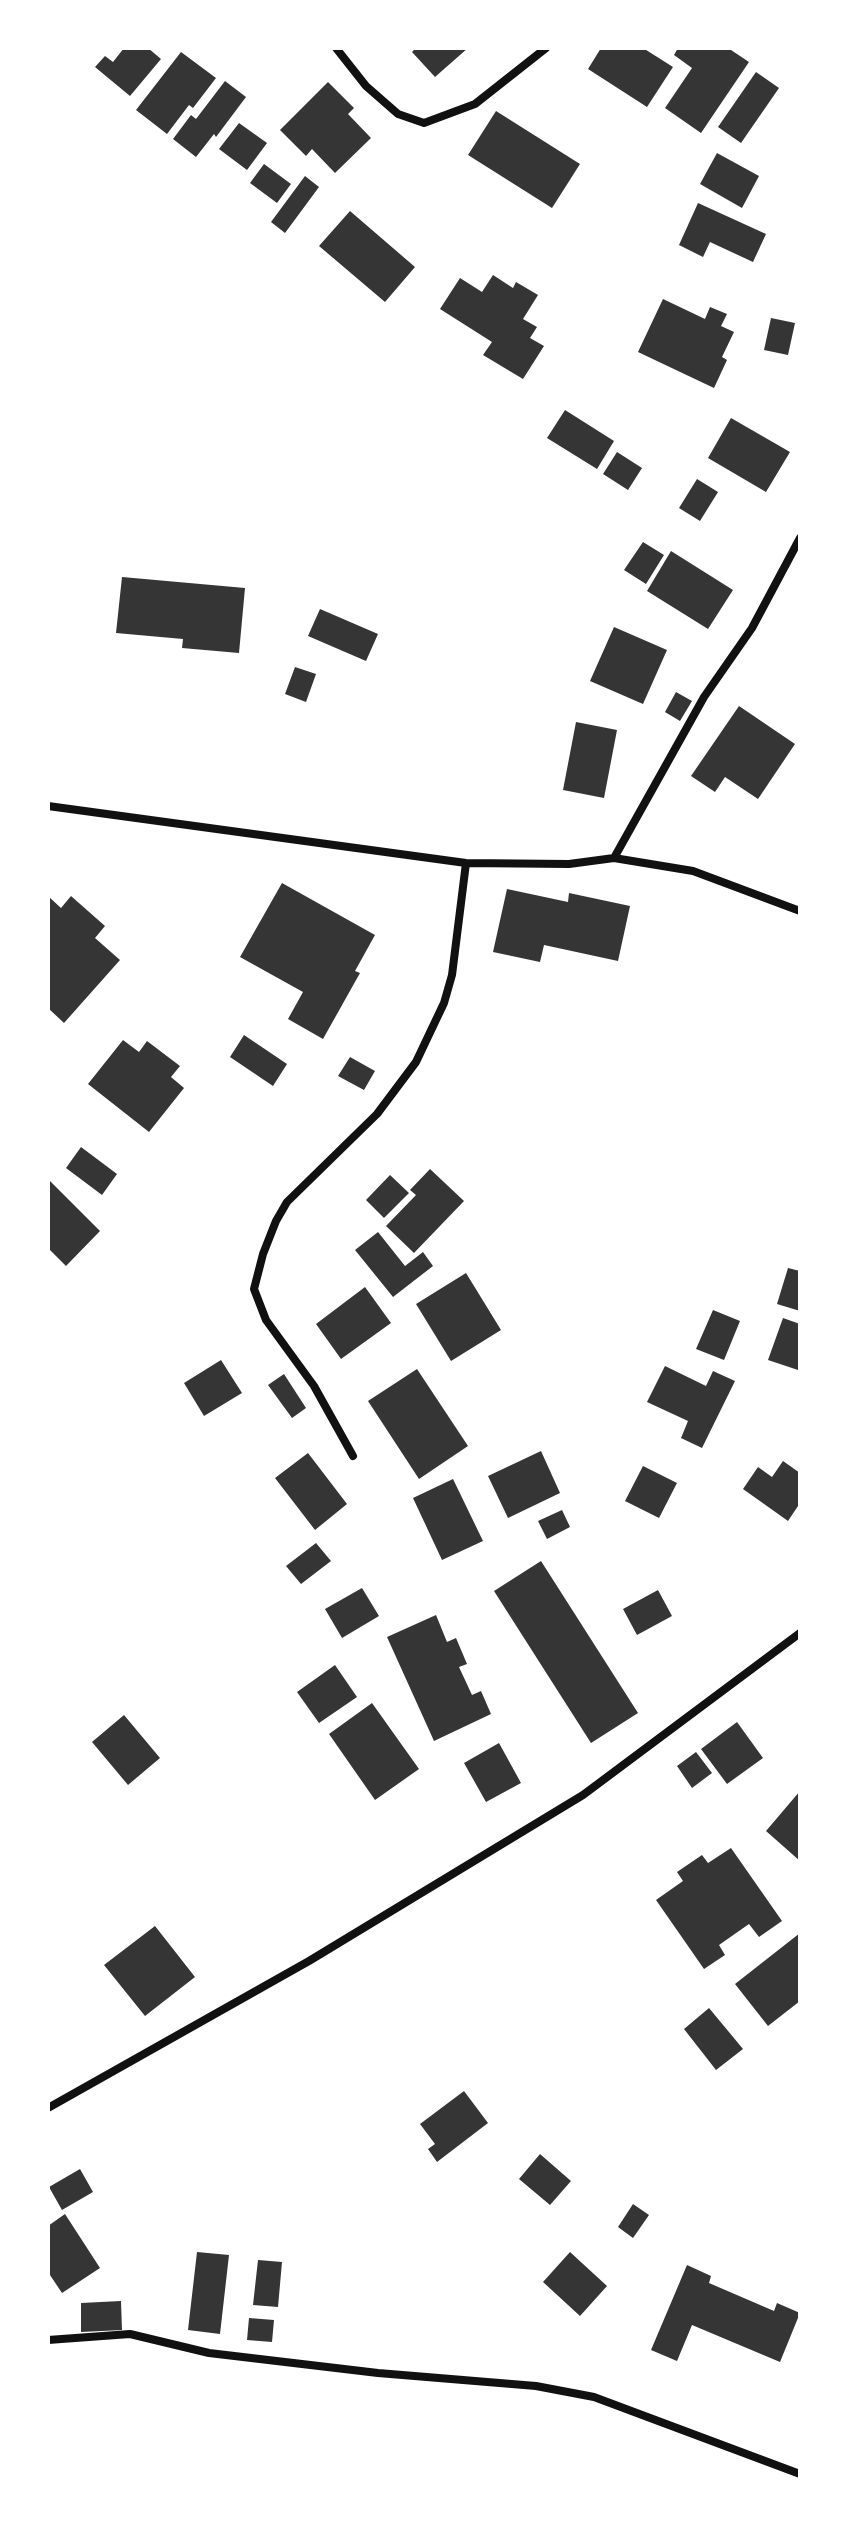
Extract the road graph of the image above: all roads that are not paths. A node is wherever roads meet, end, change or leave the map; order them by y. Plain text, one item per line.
1 (336, 48) edge
2 (546, 48) edge
3 (800, 538) edge
4 (48, 806) edge
5 (614, 858) junction
6 (466, 863) junction
7 (800, 911) edge
8 (353, 1456) dead end
9 (797, 1636) edge
10 (800, 1647) edge
11 (48, 2108) edge
12 (48, 2340) edge
13 (800, 2474) edge

1 - 2 street
3 - 5 street
4 - 6 street
5 - 6 street
5 - 7 street
6 - 8 street
9 - 10 street
9 - 11 street
12 - 13 street

